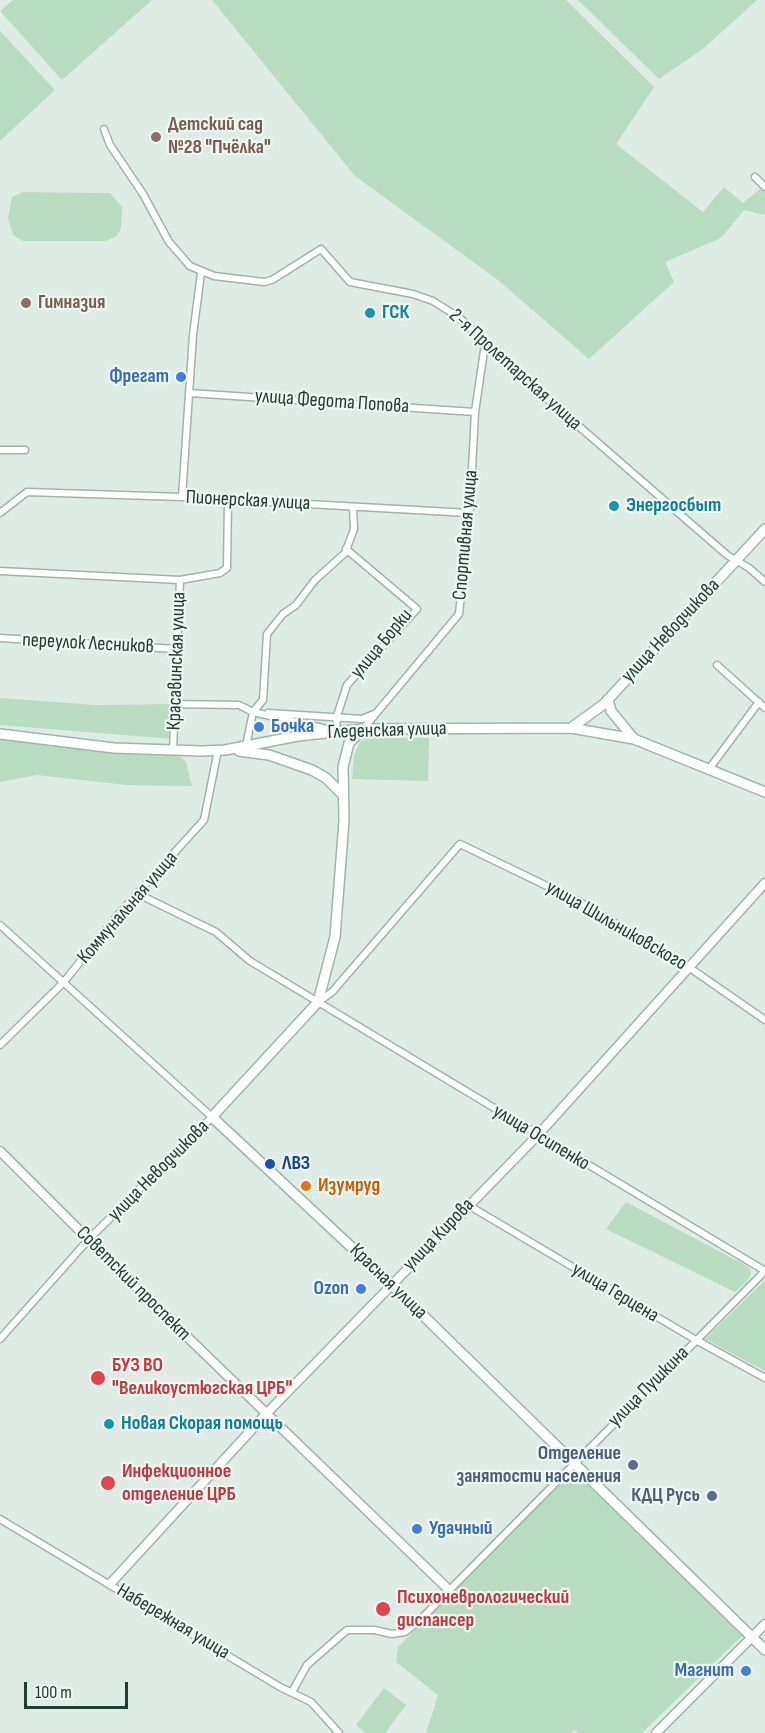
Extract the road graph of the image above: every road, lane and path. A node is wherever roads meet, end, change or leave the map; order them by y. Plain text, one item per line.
1 (104, 129) dead end
2 (755, 177) dead end
3 (765, 187) edge
4 (201, 273) junction
5 (485, 344) junction
6 (189, 393) junction
7 (475, 412) junction
8 (0, 450) edge
9 (25, 450) dead end
10 (182, 497) junction
11 (228, 501) junction
12 (352, 507) junction
13 (0, 513) edge
14 (470, 513) junction
15 (765, 529) edge
16 (346, 549) junction
17 (736, 561) junction
18 (0, 571) edge
19 (180, 580) junction
20 (765, 582) edge
21 (0, 638) edge
22 (175, 649) junction
23 (717, 665) dead end
24 (608, 699) junction
25 (759, 702) junction
26 (174, 704) junction
27 (765, 708) edge
28 (253, 712) junction
29 (376, 714) junction
30 (337, 716) junction
31 (571, 728) junction
32 (363, 729) junction
33 (336, 731) junction
34 (0, 734) edge
35 (634, 739) junction
36 (246, 746) junction
37 (173, 750) junction
38 (221, 750) junction
39 (709, 769) junction
40 (765, 792) edge
41 (342, 794) junction
42 (460, 844) joint
43 (765, 883) edge
44 (138, 894) junction
45 (0, 925) edge
46 (690, 968) junction
47 (63, 983) junction
48 (318, 1002) junction
49 (765, 1020) edge
50 (0, 1045) edge
51 (212, 1117) junction
52 (537, 1136) junction
53 (0, 1151) edge
54 (468, 1204) junction
55 (89, 1239) junction
56 (765, 1271) edge
57 (392, 1284) junction
58 (0, 1339) edge
59 (696, 1340) junction
60 (765, 1377) edge
61 (266, 1414) junction
62 (574, 1463) junction
63 (0, 1519) edge
64 (110, 1584) junction
65 (449, 1590) junction
66 (765, 1624) edge
67 (753, 1637) junction
68 (765, 1650) edge
69 (292, 1692) junction
70 (339, 1733) edge
71 (656, 1733) edge

1 - 4 street
2 - 3 street
4 - 5 street, 2-я Пролетарская улица
4 - 6 street
5 - 7 street, Спортивная улица
5 - 17 street, 2-я Пролетарская улица
6 - 7 street, улица Федота Попова
6 - 10 street
7 - 14 street, Спортивная улица
8 - 9 street
10 - 11 street, Пионерская улица
10 - 13 street, Пионерская улица
11 - 12 street, Пионерская улица
11 - 19 street, Красавинская улица
12 - 14 street, Пионерская улица
12 - 16 street
14 - 29 street, Спортивная улица
15 - 17 main road, улица Неводчикова
16 - 28 street
16 - 30 street, улица Борки
17 - 20 street, 2-я Пролетарская улица
17 - 24 main road, улица Неводчикова
18 - 19 street
19 - 22 street, Красавинская улица
21 - 22 street, переулок Лесников
22 - 26 street, Красавинская улица
23 - 25 street
24 - 31 main road, улица Неводчикова
24 - 35 main road
25 - 27 street
25 - 39 street
26 - 28 street
26 - 37 street, Красавинская улица
28 - 30 street
28 - 33 street
28 - 36 street
29 - 30 street
29 - 32 street, Спортивная улица
30 - 33 street, улица Борки
31 - 32 main road, Гледенская улица
31 - 35 main road, Гледенская улица
32 - 33 main road, Гледенская улица
32 - 41 main road, улица Неводчикова
33 - 36 main road, Гледенская улица
34 - 37 main road, Гледенская улица
35 - 39 main road, Гледенская улица
36 - 38 main road, Гледенская улица
37 - 38 main road, Гледенская улица
38 - 41 main road
38 - 44 street, Коммунальная улица
39 - 40 main road, Гледенская улица
41 - 48 main road, улица Неводчикова
42 - 46 street, улица Шильниковского
42 - 48 street, улица Неводчикова
43 - 46 street, улица Кирова
44 - 47 street, Коммунальная улица
44 - 48 street, улица Осипенко
45 - 47 street, Красная улица
46 - 49 street, улица Шильниковского
46 - 52 street, улица Кирова
47 - 50 street, Коммунальная улица
47 - 51 street, Красная улица
48 - 51 main road, улица Неводчикова
48 - 52 street, улица Осипенко
51 - 55 street, улица Неводчикова
51 - 57 main road, Красная улица
52 - 54 street, улица Кирова
52 - 56 street, улица Осипенко
53 - 55 street, Советский проспект
54 - 57 street, улица Кирова
54 - 59 street, улица Герцена
55 - 58 street, улица Неводчикова
55 - 61 street, Советский проспект
56 - 59 street, улица Пушкина
57 - 61 street, улица Кирова
57 - 62 main road, Красная улица
59 - 60 street, улица Герцена
59 - 62 street, улица Пушкина
61 - 64 street, улица Кирова
61 - 65 street, Советский проспект
62 - 65 street, улица Пушкина
62 - 67 main road, Красная улица
63 - 64 street, Набережная улица
64 - 69 street, Набережная улица
65 - 69 street, улица Пушкина
66 - 67 street
67 - 68 main road, Красная улица
67 - 71 street
69 - 70 street, Набережная улица

